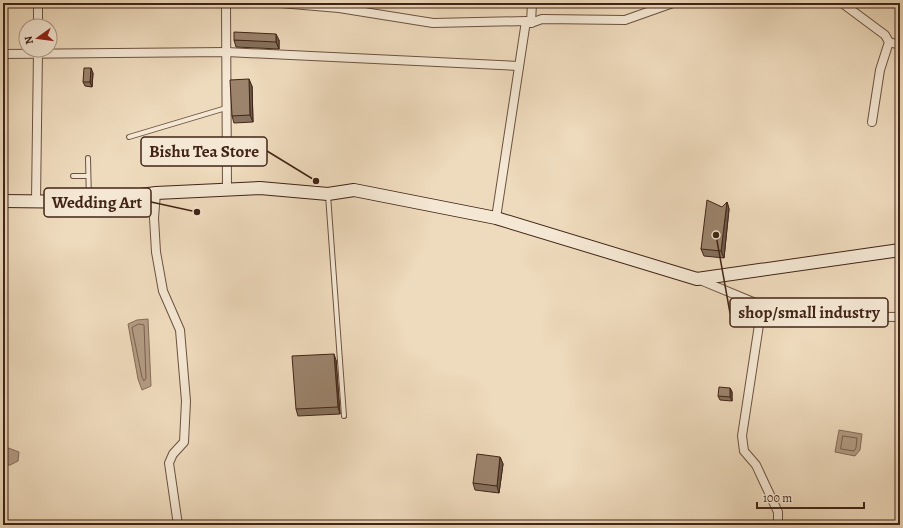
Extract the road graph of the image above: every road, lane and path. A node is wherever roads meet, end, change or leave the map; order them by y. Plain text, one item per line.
1 (38, 3) edge
2 (193, 3) edge
3 (240, 3) edge
4 (280, 3) edge
5 (532, 3) edge
6 (673, 3) edge
7 (842, 3) edge
8 (226, 4) edge
9 (38, 18) edge
10 (528, 22) junction
11 (889, 42) junction
12 (900, 45) edge
13 (58, 52) edge
14 (227, 52) junction
15 (18, 53) edge
16 (3, 54) edge
17 (38, 58) edge
18 (519, 66) junction
19 (226, 108) junction
20 (872, 122) dead end
21 (129, 137) dead end
22 (88, 158) dead end
23 (73, 176) dead end
24 (88, 176) junction
25 (227, 190) junction
26 (156, 193) junction
27 (328, 194) junction
28 (3, 201) edge
29 (36, 201) junction
30 (89, 202) junction
31 (496, 218) junction
32 (900, 250) edge
33 (697, 279) junction
34 (762, 305) junction
35 (900, 317) edge
36 (344, 416) dead end
37 (178, 525) edge
38 (778, 525) edge

1 - 9 street
2 - 8 street
3 - 8 street
4 - 10 street
5 - 10 street
6 - 10 street
7 - 11 street
8 - 14 street
10 - 18 street
11 - 12 street
11 - 20 street
13 - 14 street
14 - 18 street
14 - 19 street
15 - 16 street
17 - 29 street
18 - 31 street
19 - 21 lane
19 - 25 street
22 - 24 lane
23 - 24 lane
24 - 30 lane
25 - 26 main road
25 - 27 main road
26 - 30 main road
26 - 37 street
27 - 31 main road
27 - 36 lane
28 - 29 main road
29 - 30 main road
31 - 33 main road
32 - 33 main road
33 - 34 street
34 - 35 street
34 - 38 street

